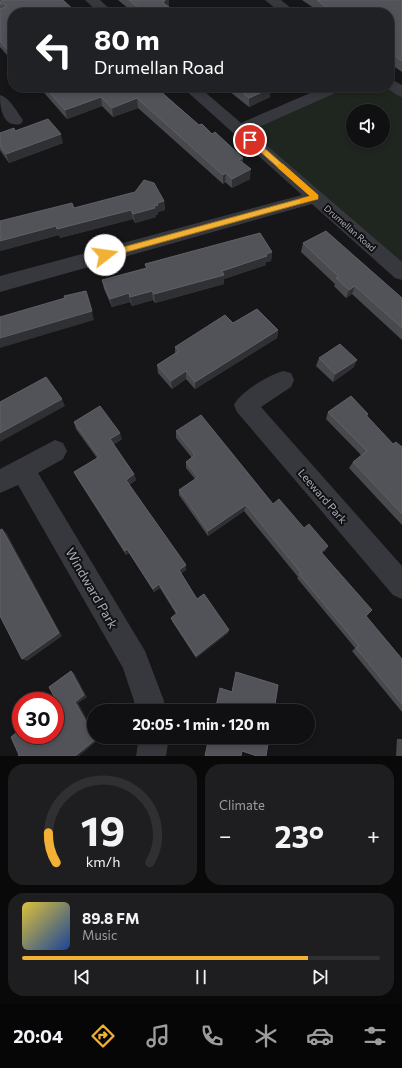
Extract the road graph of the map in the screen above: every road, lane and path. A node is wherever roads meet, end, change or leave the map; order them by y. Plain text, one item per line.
1 (92, 0) edge
2 (272, 0) edge
3 (101, 8) edge
4 (283, 8) edge
5 (196, 92) edge
6 (326, 92) edge
7 (0, 100) edge
8 (15, 120) dead end
9 (239, 130) junction
10 (316, 197) junction
11 (402, 273) edge
12 (0, 284) edge
13 (283, 380) dead end
14 (55, 451) dead end
15 (23, 470) junction
16 (0, 482) edge
17 (402, 586) edge
18 (149, 704) edge
19 (153, 744) edge
20 (151, 756) edge

1 - 3 street
2 - 4 street
5 - 9 street, Drumellan Road
6 - 9 street
7 - 8 street
9 - 10 street, Drumellan Road
10 - 11 street, Drumellan Road
10 - 12 street
13 - 17 street, Leeward Park
14 - 15 street
15 - 16 street
15 - 18 street, Windward Park
19 - 20 street

